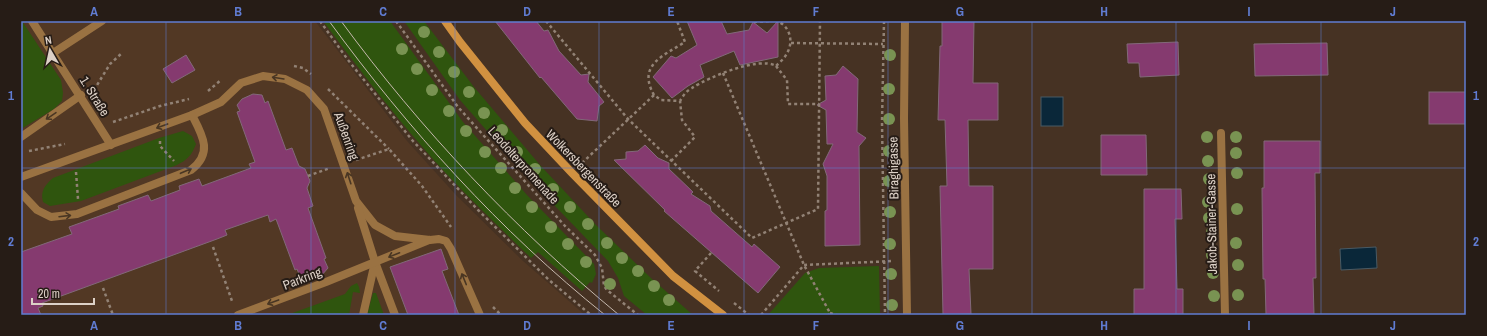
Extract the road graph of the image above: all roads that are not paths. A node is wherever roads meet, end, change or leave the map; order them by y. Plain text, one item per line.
1 (32, 21) edge
2 (102, 21) edge
3 (445, 21) edge
4 (905, 21) edge
5 (53, 53) junction
6 (81, 95) junction
7 (192, 115) junction
8 (1220, 133) dead end
9 (21, 137) edge
10 (111, 145) junction
11 (21, 177) edge
12 (21, 193) edge
13 (356, 201) junction
14 (430, 240) junction
15 (375, 262) junction
16 (236, 312) edge
17 (363, 315) edge
18 (395, 315) edge
19 (480, 315) edge
20 (724, 315) edge
21 (907, 315) edge
22 (1225, 315) edge

1 - 5 street, 1. Straße
2 - 5 street
3 - 20 street, Wolkersbergenstraße
4 - 21 street, Biraghigasse
5 - 6 street, 1. Straße
6 -> 9 street
6 - 10 street, 1. Straße
7 -> 10 street, Außenring
12 -> 7 street
13 -> 7 street, Außenring
8 - 22 street, Jakob-Stainer-Gasse
10 - 11 street, Außenring
13 - 14 street, Außenring
13 - 15 street
14 -> 15 street, Parkring
19 -> 14 street, Außenring
15 -> 16 street, Parkring
15 - 17 street
15 - 18 street

